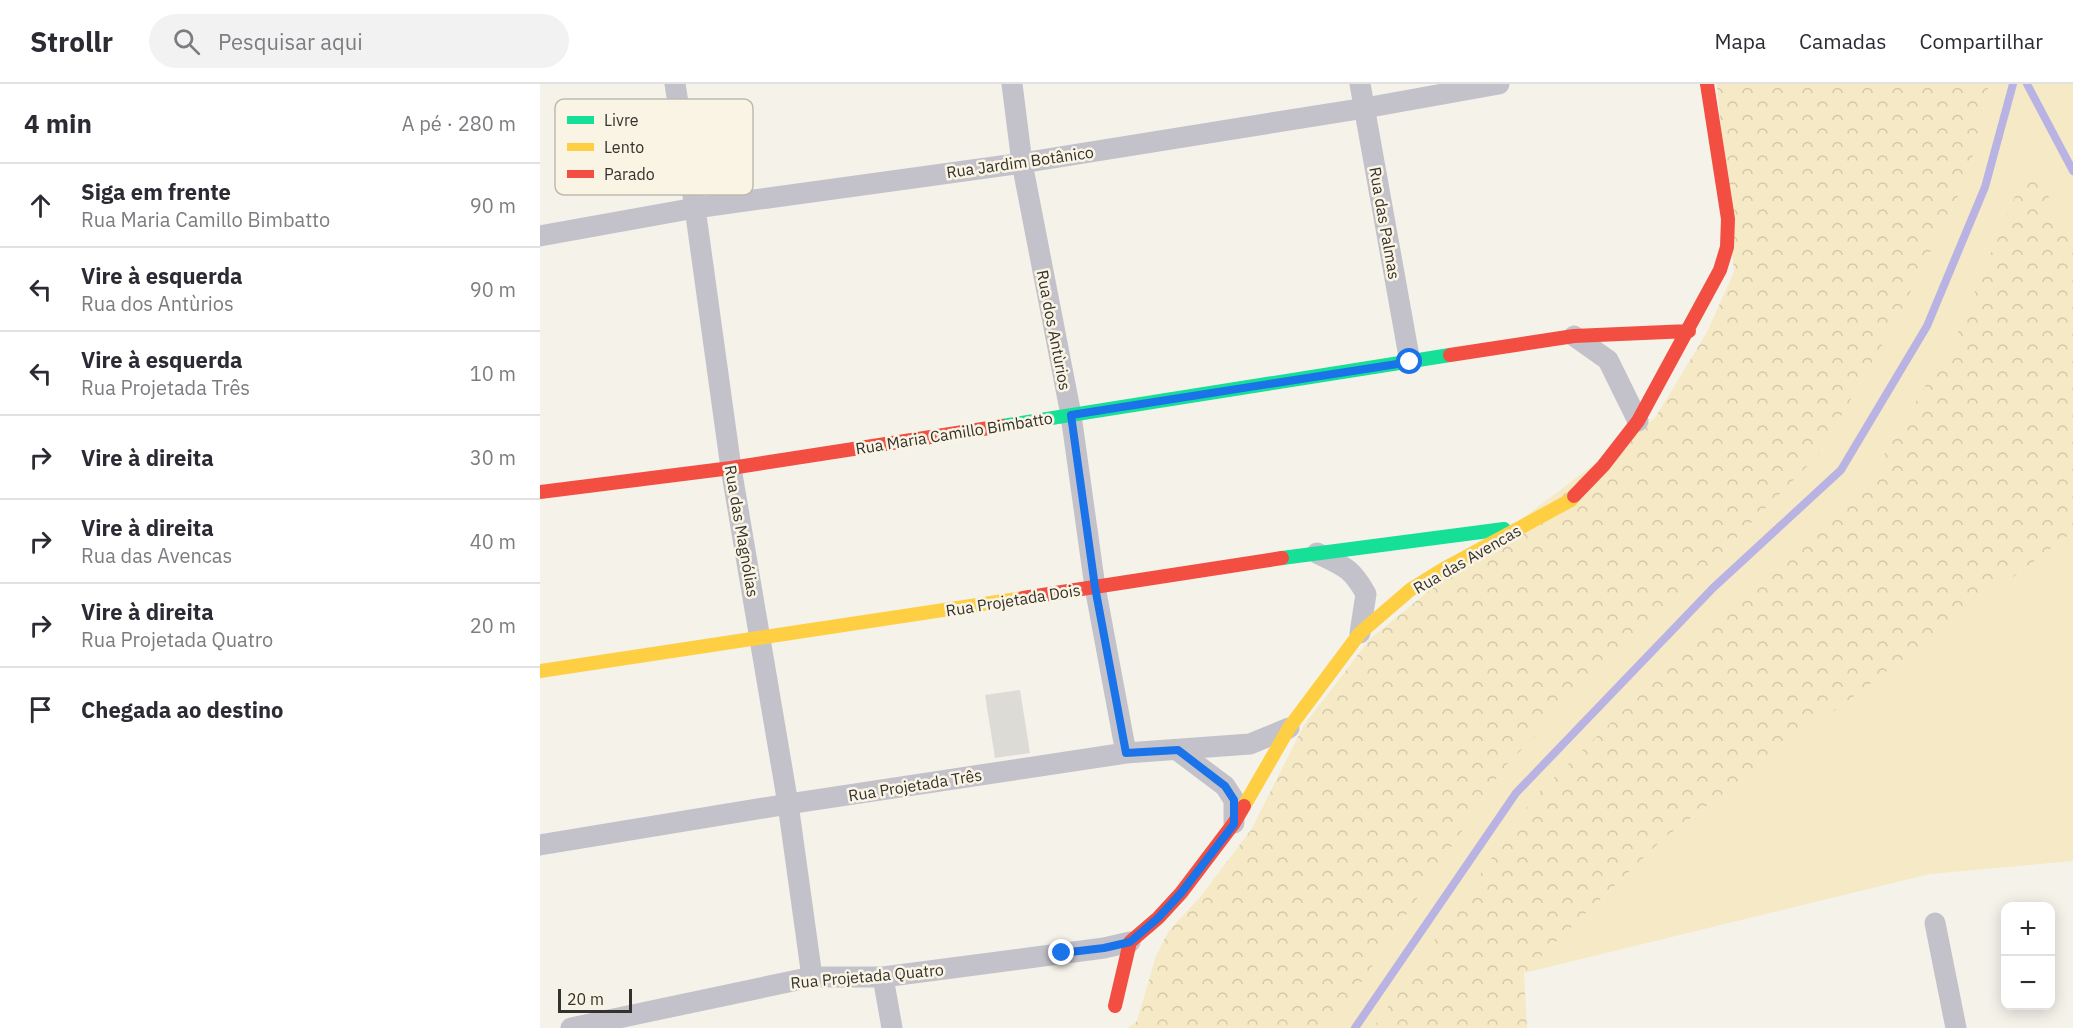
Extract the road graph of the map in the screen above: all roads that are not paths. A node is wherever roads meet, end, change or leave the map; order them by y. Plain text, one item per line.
1 (675, 84) edge
2 (1012, 84) edge
3 (1360, 84) edge
4 (1499, 84) edge
5 (1707, 84) edge
6 (677, 99) edge
7 (1365, 108) junction
8 (1022, 163) junction
9 (693, 195) edge
10 (695, 208) junction
11 (540, 236) edge
12 (1689, 331) junction
13 (1574, 336) junction
14 (1410, 362) junction
15 (1071, 415) junction
16 (1638, 421) junction
17 (731, 468) junction
18 (540, 492) edge
19 (1522, 527) junction
20 (1316, 553) junction
21 (1095, 587) junction
22 (1360, 633) junction
23 (760, 638) junction
24 (540, 670) edge
25 (1289, 728) junction
26 (1178, 750) junction
27 (1126, 753) junction
28 (788, 804) junction
29 (1234, 824) junction
30 (540, 845) edge
31 (1935, 923) dead end
32 (1130, 942) junction
33 (812, 977) junction
34 (883, 977) junction
35 (1114, 1006) dead end
36 (571, 1028) edge
37 (892, 1028) edge
38 (1956, 1028) edge

1 - 6 street, Rua das Magnólias
2 - 8 street, Rua dos Antùrios
3 - 7 street, Rua das Palmas
4 - 7 street, Rua Jardim Botânico
5 - 12 street, Rua das Avencas
7 - 8 street, Rua Jardim Botânico
7 - 14 street, Rua das Palmas
8 - 10 street, Rua Jardim Botânico
8 - 15 street, Rua dos Antùrios
9 - 10 street, Rua das Magnólias
10 - 11 street, Rua Jardim Botânico
10 - 17 street, Rua das Magnólias
12 - 13 street, Rua Maria Camillo Bimbatto
12 - 16 street, Rua das Avencas
13 - 14 street, Rua Maria Camillo Bimbatto
13 - 16 street
14 - 15 street, Rua Maria Camillo Bimbatto
15 - 17 street, Rua Maria Camillo Bimbatto
15 - 21 street, Rua dos Antùrios
16 - 19 street, Rua das Avencas
17 - 18 street, Rua Maria Camillo Bimbatto
17 - 23 street, Rua das Magnólias
19 - 20 street, Rua Projetada Dois
19 - 22 street, Rua das Avencas
20 - 21 street, Rua Projetada Dois
20 - 22 street
21 - 23 street, Rua Projetada Dois
21 - 27 street, Rua dos Antùrios
22 - 25 street, Rua das Avencas
23 - 24 street, Rua Projetada Dois
23 - 28 street, Rua das Magnólias
25 - 26 street, Rua Projetada Três
25 - 29 street, Rua das Avencas
26 - 27 street, Rua Projetada Três
26 - 29 street
27 - 28 street, Rua Projetada Três
28 - 30 street, Rua Projetada Três
28 - 33 street, Rua das Magnólias
29 - 32 street, Rua das Avencas
31 - 38 street
32 - 34 street, Rua Projetada Quatro
32 - 35 street
33 - 34 street, Rua Projetada Quatro
33 - 36 street, Rua Projetada Quatro
34 - 37 street

